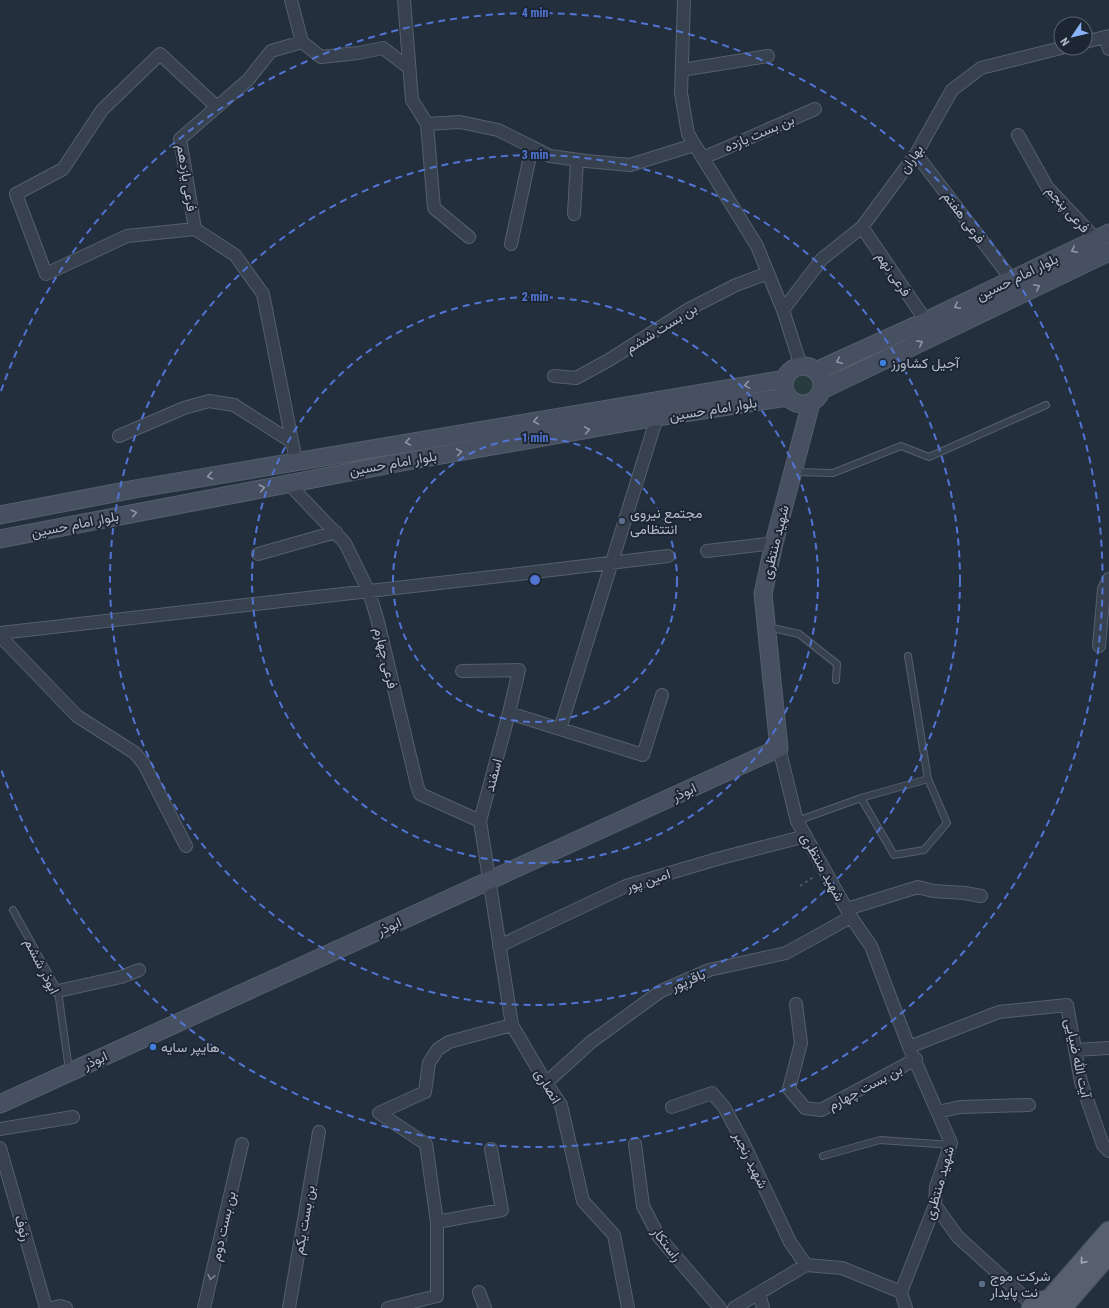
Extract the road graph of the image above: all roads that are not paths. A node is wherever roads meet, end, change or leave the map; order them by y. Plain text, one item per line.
1 (291, 0) edge
2 (404, 0) edge
3 (684, 0) edge
4 (1107, 36) edge
5 (1093, 40) edge
6 (302, 42) junction
7 (1109, 49) edge
8 (1053, 50) edge
9 (768, 56) dead end
10 (409, 68) junction
11 (682, 70) junction
12 (217, 107) junction
13 (815, 109) dead end
14 (427, 124) junction
15 (1018, 135) dead end
16 (694, 144) junction
17 (532, 147) junction
18 (916, 154) junction
19 (703, 158) junction
20 (577, 160) junction
21 (574, 214) dead end
22 (862, 227) junction
23 (195, 229) junction
24 (1103, 236) edge
25 (469, 237) dead end
26 (511, 244) dead end
27 (1109, 252) edge
28 (768, 273) junction
29 (1012, 280) junction
30 (783, 310) junction
31 (926, 321) junction
32 (809, 368) junction
33 (554, 376) dead end
34 (785, 379) junction
35 (816, 396) junction
36 (788, 397) junction
37 (1046, 405) dead end
38 (657, 417) junction
39 (119, 436) dead end
40 (292, 442) junction
41 (296, 461) junction
42 (793, 472) junction
43 (288, 483) junction
44 (0, 515) edge
45 (336, 532) junction
46 (0, 539) edge
47 (774, 543) junction
48 (707, 551) dead end
49 (258, 554) dead end
50 (668, 556) dead end
51 (612, 562) junction
52 (1109, 580) edge
53 (369, 592) junction
54 (766, 626) junction
55 (0, 634) edge
56 (1099, 646) dead end
57 (908, 656) dead end
58 (462, 670) dead end
59 (836, 680) dead end
60 (662, 695) dead end
61 (509, 713) junction
62 (560, 729) junction
63 (779, 748) junction
64 (928, 779) junction
65 (861, 798) junction
66 (480, 821) junction
67 (797, 821) junction
68 (806, 836) junction
69 (186, 846) dead end
70 (489, 881) junction
71 (981, 896) dead end
72 (12, 910) dead end
73 (849, 913) junction
74 (499, 946) junction
75 (139, 970) dead end
76 (58, 991) junction
77 (796, 1004) dead end
78 (512, 1025) junction
79 (909, 1047) junction
80 (1109, 1048) edge
81 (1075, 1050) junction
82 (916, 1060) junction
83 (69, 1072) junction
84 (546, 1083) junction
85 (0, 1104) edge
86 (1029, 1105) dead end
87 (672, 1107) dead end
88 (938, 1112) junction
89 (73, 1117) dead end
90 (0, 1129) edge
91 (319, 1132) dead end
92 (242, 1144) dead end
93 (635, 1144) dead end
94 (951, 1145) junction
95 (0, 1148) edge
96 (491, 1149) dead end
97 (1109, 1151) edge
98 (823, 1156) dead end
99 (935, 1205) junction
100 (438, 1222) junction
101 (1109, 1231) edge
102 (1109, 1254) edge
103 (806, 1265) junction
104 (479, 1292) dead end
105 (901, 1292) junction
106 (759, 1293) junction
107 (1046, 1306) edge
108 (46, 1308) edge
109 (52, 1308) edge
110 (66, 1308) edge
111 (204, 1308) edge
112 (288, 1308) edge
113 (388, 1308) edge
114 (485, 1308) edge
115 (628, 1308) edge
116 (720, 1308) edge
117 (734, 1308) edge
118 (763, 1308) edge
119 (906, 1308) edge

1 - 6 street
2 - 10 street
3 - 11 street
4 - 5 street
4 - 7 street
6 - 10 street
6 - 12 street, فرعی یازدهم
8 - 18 street, بهاران
9 - 11 street
10 - 14 street
11 - 16 street
12 - 23 street, فرعی یازدهم
12 - 23 street
13 - 19 street, بن بست یازده
14 - 17 street
14 - 25 street
15 - 24 street, فرعی پنجم
16 - 19 street
16 - 20 street
17 - 20 street
17 - 26 street
18 - 22 street, بهاران
18 - 29 street, فرعی هفتم
19 - 28 street
20 - 21 street
22 - 30 street, بهاران
22 - 31 street, فرعی نهم
23 - 40 street, فرعی یازدهم
24 -> 29 street, بلوار امام حسین
35 -> 27 street, بلوار امام حسین
28 - 30 street
28 - 33 street, بن بست ششم
29 -> 31 street, بلوار امام حسین
30 - 32 street
31 -> 32 street, بلوار امام حسین
32 - 34 street
32 - 35 street
34 - 36 street
34 -> 41 street, بلوار امام حسین
35 - 36 street
35 - 42 street, شهید منتظری
36 - 38 street, بلوار امام حسین
37 - 42 lane
43 -> 38 street, بلوار امام حسین
38 - 51 street
39 - 40 street
40 - 41 street, فرعی یازدهم
41 -> 44 street, بلوار امام حسین
42 - 47 street, شهید منتظری
43 - 45 street, فرعی چهارم
46 -> 43 street, بلوار امام حسین
45 - 49 street
45 - 53 street, فرعی چهارم
47 - 48 street
47 - 54 street, شهید منتظری
50 - 51 street
51 - 53 street
51 - 62 street
52 - 56 street
53 - 55 street
53 - 66 street, فرعی چهارم
54 - 59 lane
54 - 63 street, شهید منتظری
55 - 69 street
57 - 64 lane
58 - 61 street, اسفند
60 - 62 street
61 - 62 street
61 - 66 street, اسفند
63 - 67 street, شهید منتظری
63 - 70 street, ابوذر
64 - 65 lane
64 - 65 lane
65 - 67 lane
66 - 70 street, اسفند
67 - 68 street, شهید منتظری
68 - 73 street, شهید منتظری
68 - 74 street, امین پور
70 - 74 street, انصاری
70 - 83 street, ابوذر
71 - 73 street, باقرپور
72 - 76 lane, ابوذر ششم
73 - 79 street, شهید منتظری
73 - 84 street, باقرپور
74 - 78 street, انصاری
75 - 76 street
76 - 83 lane, ابوذر ششم
77 - 82 street, بن بست چهارم
78 - 84 street, انصاری
78 - 100 street
79 - 81 street, آیت الله ضیایی
79 - 82 street, شهید منتظری
80 - 81 street
81 - 97 street, آیت الله ضیایی
82 - 88 street, شهید منتظری
83 - 85 street, ابوذر
84 - 115 street, انصاری
86 - 88 street
87 - 103 street, شهید رنجبر
88 - 94 street, شهید منتظری
89 - 90 street
91 - 112 street, بن بست یکم
92 -> 111 street, بن بست دوم
93 - 116 street, راستکار
94 - 98 lane
94 - 99 street, شهید منتظری
95 - 108 street, رئوف
96 - 100 street
99 - 105 street, شهید منتظری
99 - 107 street
100 - 113 street
101 -> 107 main road
102 - 107 main road
103 - 105 street
103 - 106 street
104 - 114 street
105 - 119 street
106 - 117 street
106 - 118 street
109 - 110 street

